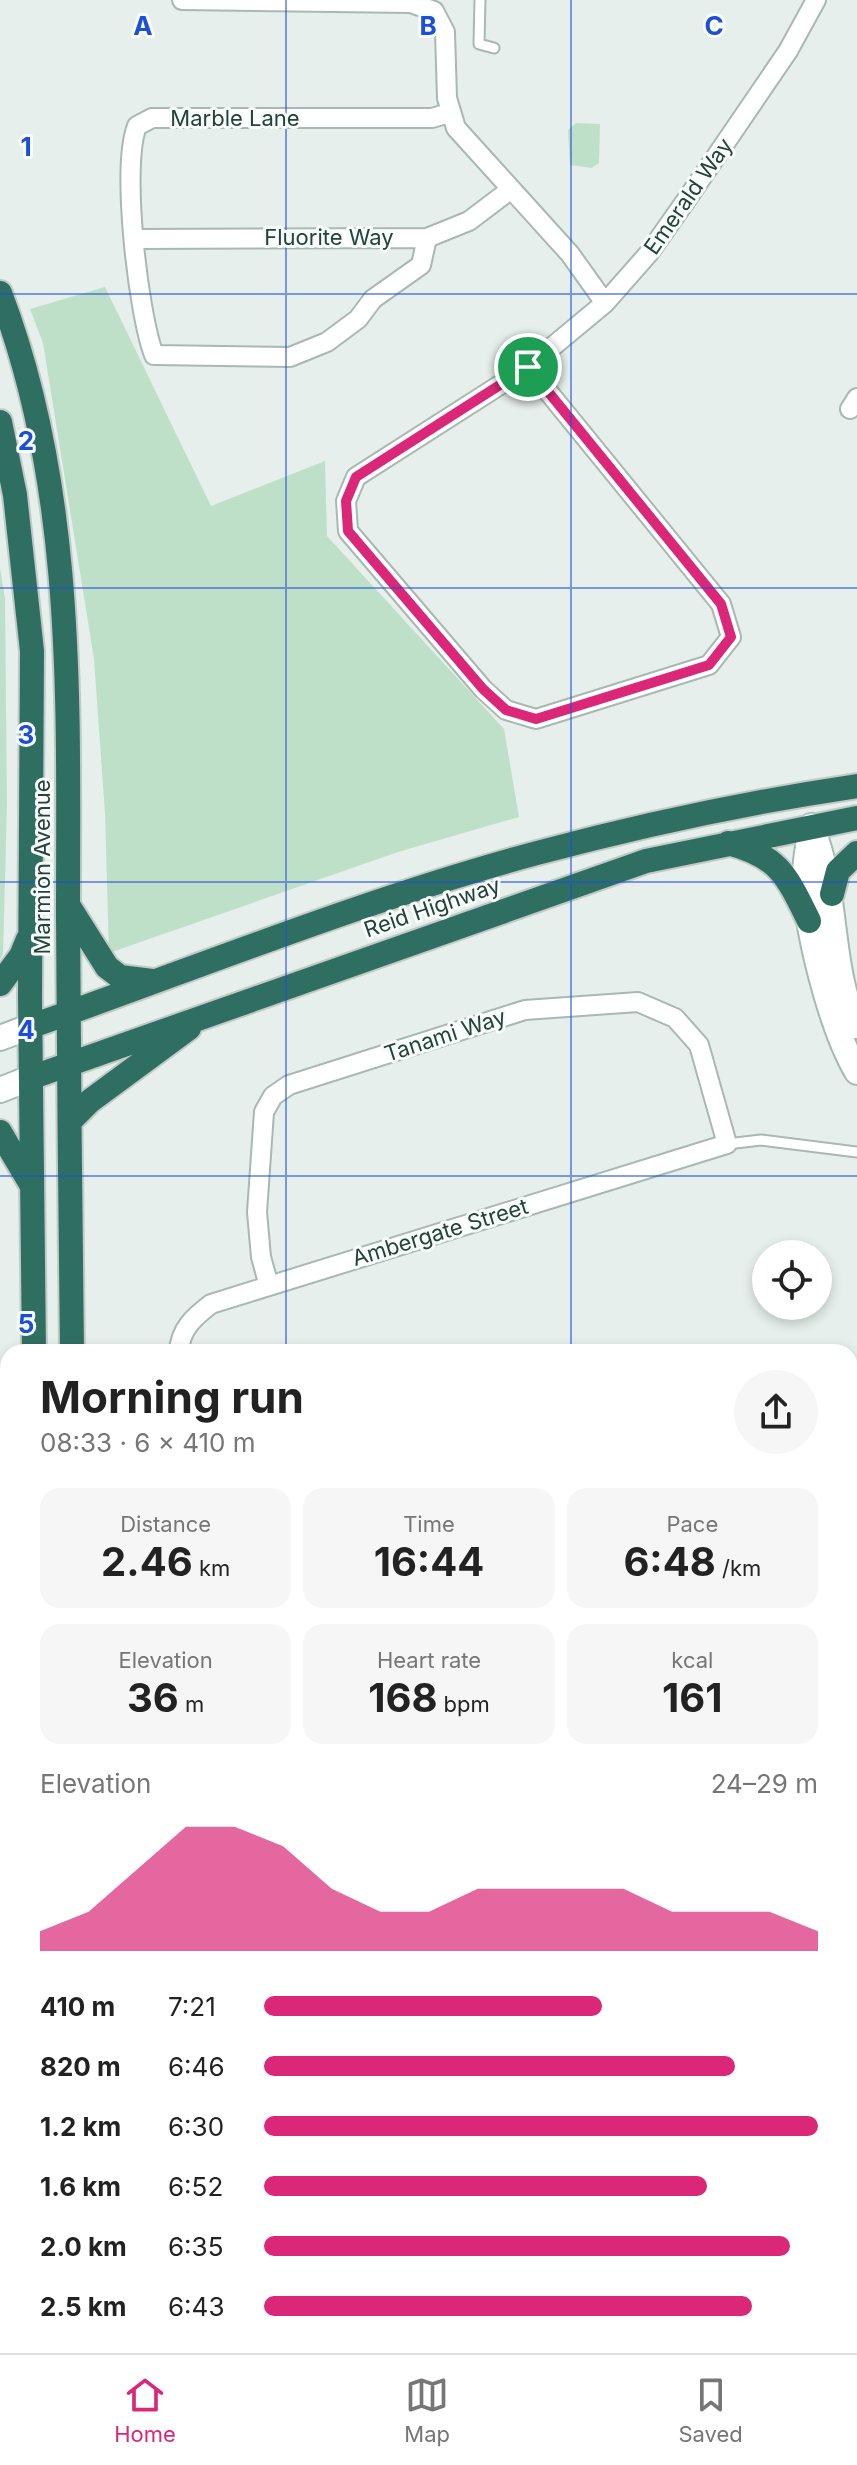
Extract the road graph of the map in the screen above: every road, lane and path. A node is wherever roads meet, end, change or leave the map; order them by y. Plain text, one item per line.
1 (182, 0) edge
2 (480, 0) edge
3 (816, 0) edge
4 (494, 48) dead end
5 (449, 113) junction
6 (510, 190) junction
7 (427, 238) junction
8 (134, 239) junction
9 (0, 293) edge
10 (605, 303) junction
11 (528, 367) junction
12 (0, 422) edge
13 (857, 786) edge
14 (857, 799) edge
15 (677, 818) junction
16 (857, 818) edge
17 (811, 826) junction
18 (726, 843) junction
19 (857, 853) edge
20 (832, 894) junction
21 (68, 905) junction
22 (809, 921) junction
23 (31, 933) junction
24 (156, 982) junction
25 (0, 984) edge
26 (211, 1012) junction
27 (69, 1013) junction
28 (32, 1026) junction
29 (857, 1026) edge
30 (0, 1038) edge
31 (70, 1063) junction
32 (857, 1072) edge
33 (33, 1077) junction
34 (0, 1090) edge
35 (71, 1120) junction
36 (0, 1132) edge
37 (727, 1144) junction
38 (857, 1152) edge
39 (33, 1188) junction
40 (269, 1286) junction
41 (34, 1344) edge
42 (72, 1344) edge
43 (180, 1344) edge

1 - 5 street
2 - 4 lane
3 - 10 street, Emerald Way
5 - 6 street
5 - 8 street, Marble Lane
6 - 7 street, Fluorite Way
6 - 10 street
7 - 8 street, Fluorite Way
7 - 8 street, Marble Lane
9 - 21 highway, Marmion Avenue
10 - 11 street, Emerald Way
11 - 11 street, Emerald Way
12 - 23 highway, Marmion Avenue
13 - 15 highway, Reid Highway
14 - 17 highway
15 - 17 highway
15 - 24 highway, Reid Highway
16 - 17 highway, Reid Highway
17 - 18 highway, Reid Highway
17 - 20 main road
17 - 22 main road
18 - 22 highway
18 - 26 highway, Reid Highway
19 - 20 highway
20 - 29 main road
21 - 24 highway
21 - 27 highway, Marmion Avenue
22 - 32 main road
23 - 25 highway
23 - 28 highway, Marmion Avenue
24 - 27 highway, Reid Highway
26 - 31 highway, Reid Highway
26 - 35 highway
27 - 28 highway, Reid Highway
27 - 31 highway, Marmion Avenue
28 - 30 main road
28 - 33 highway, Marmion Avenue
31 - 33 highway, Reid Highway
31 - 35 highway, Marmion Avenue
33 - 34 main road
33 - 39 highway, Marmion Avenue
35 - 42 highway, Marmion Avenue
36 - 39 highway
37 - 38 lane
37 - 40 street, Ambergate Street
37 - 40 street, Tanami Way
39 - 41 highway, Marmion Avenue
40 - 43 street, Ambergate Street

